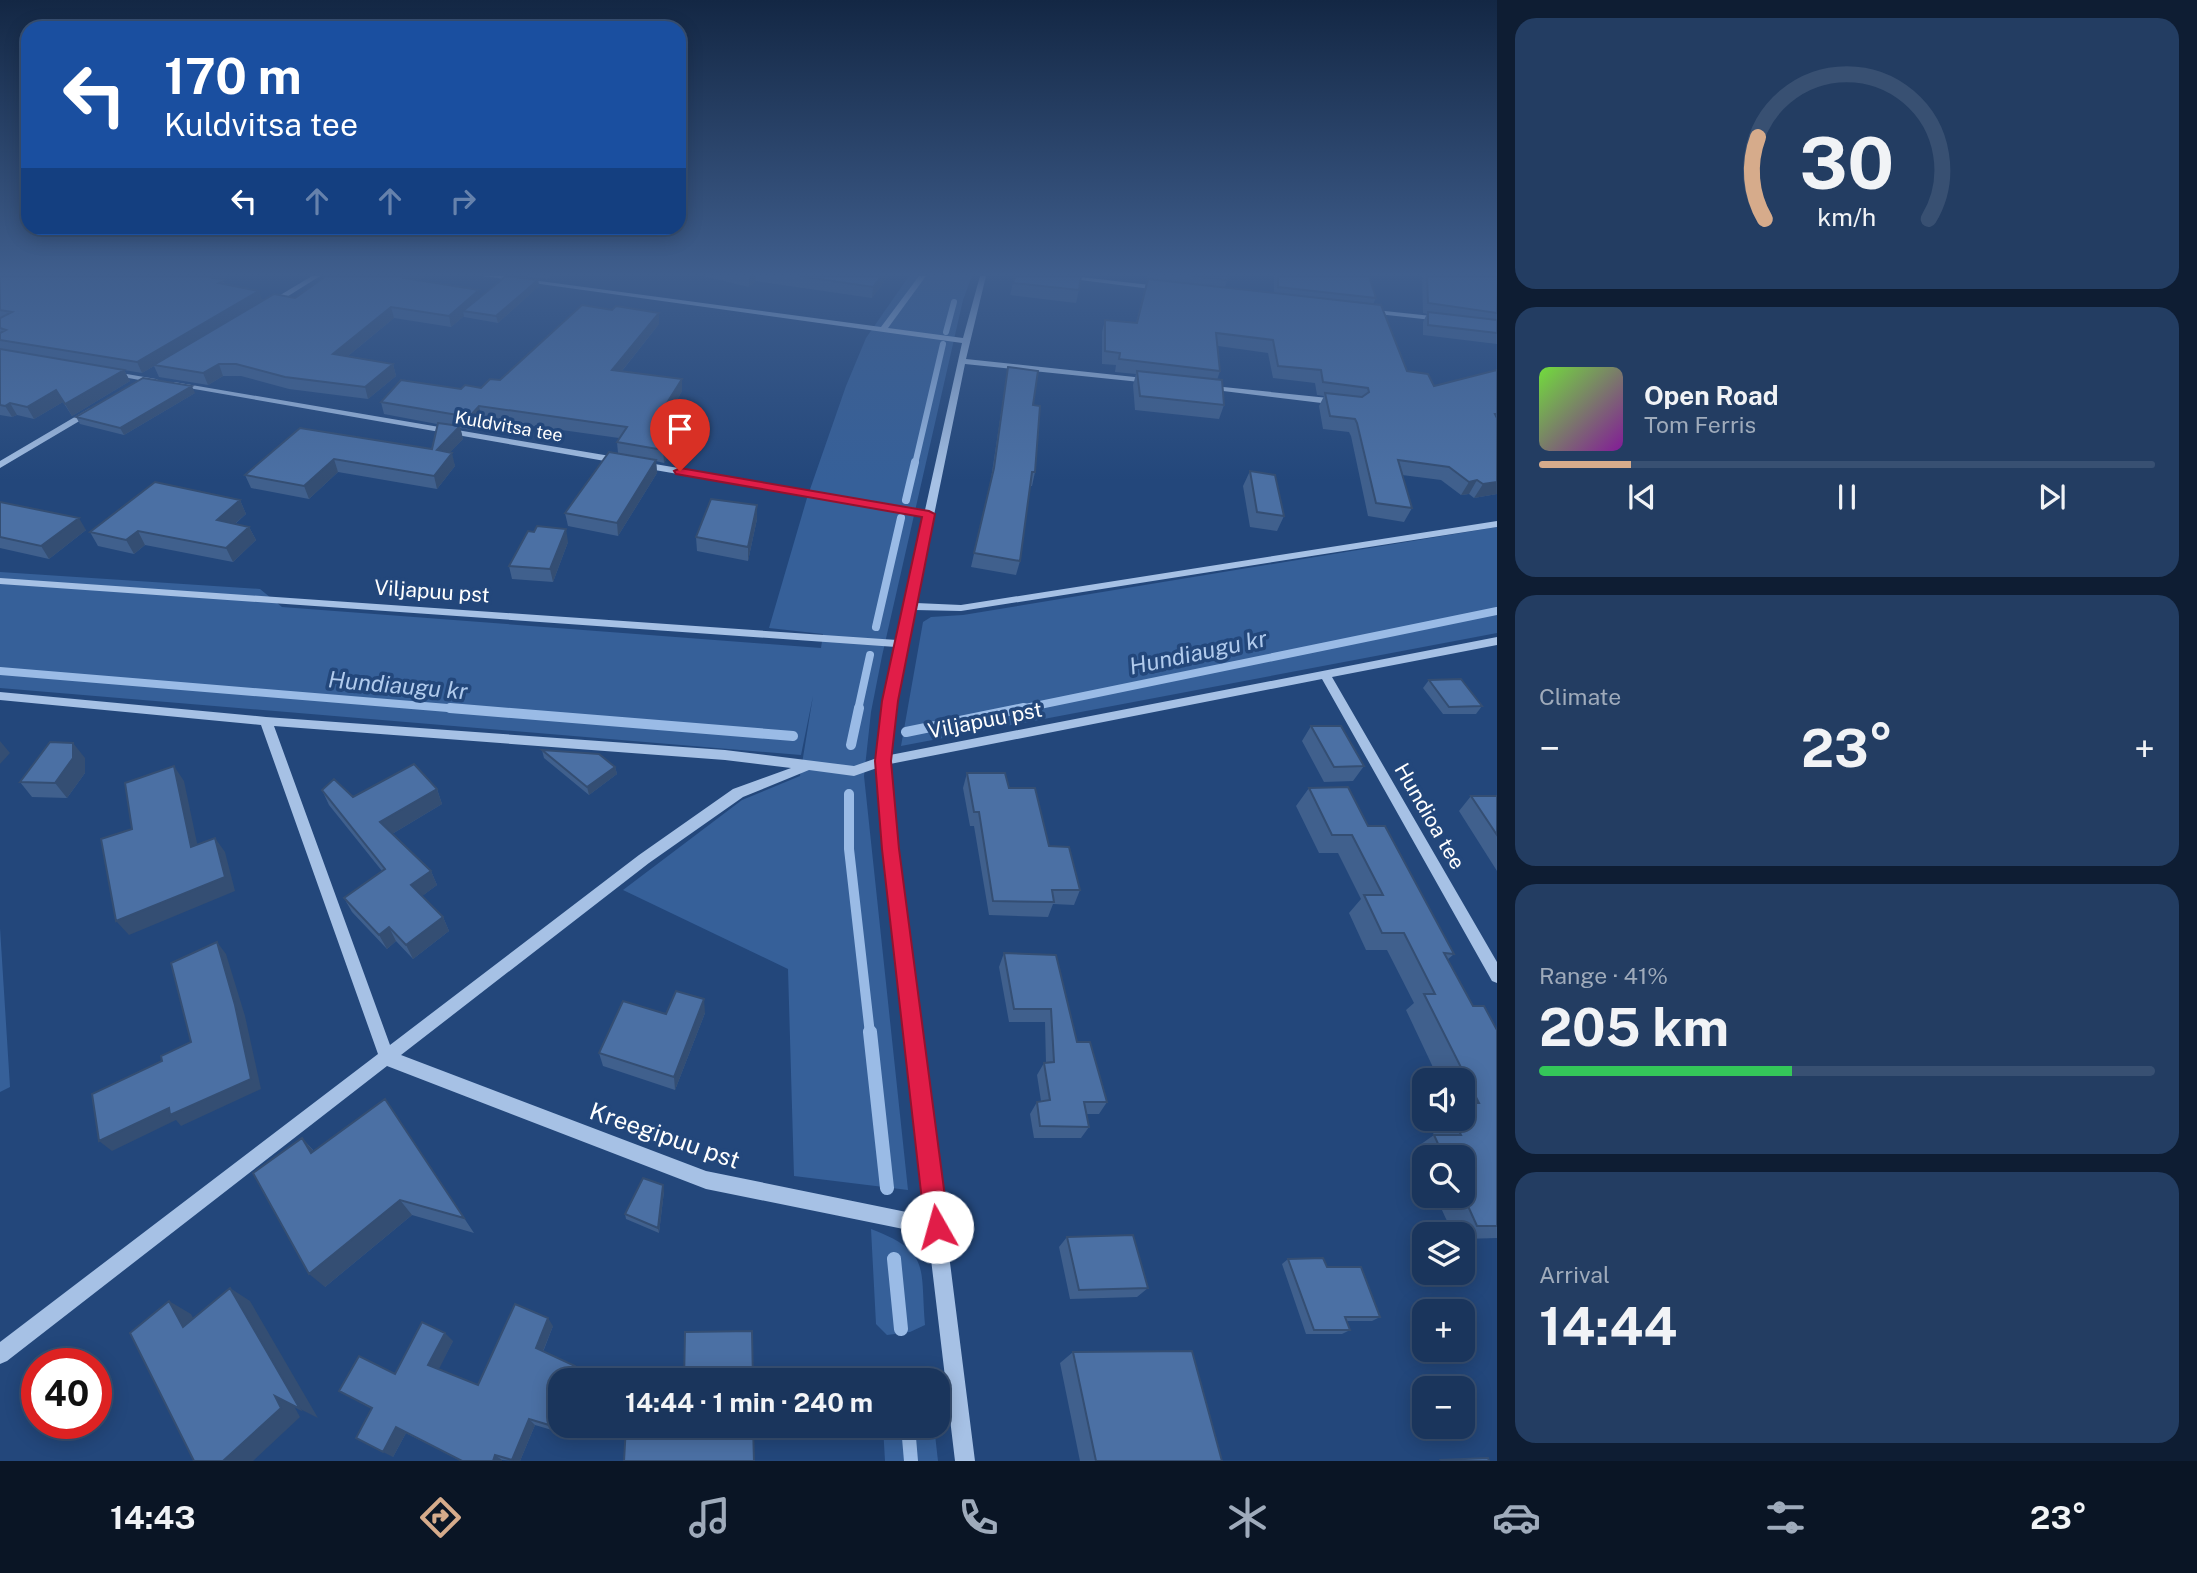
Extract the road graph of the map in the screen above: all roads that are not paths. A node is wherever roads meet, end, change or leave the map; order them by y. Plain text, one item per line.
1 (965, 344) edge
2 (962, 360) junction
3 (104, 372) edge
4 (155, 372) edge
5 (144, 379) junction
6 (1166, 383) edge
7 (132, 386) edge
8 (1193, 386) edge
9 (1342, 402) edge
10 (96, 407) edge
11 (0, 465) edge
12 (929, 514) junction
13 (1497, 524) edge
14 (0, 581) edge
15 (911, 606) junction
16 (1497, 641) edge
17 (903, 644) junction
18 (1326, 676) junction
19 (0, 696) edge
20 (266, 721) junction
21 (883, 761) junction
22 (808, 766) junction
23 (1497, 976) edge
24 (387, 1058) junction
25 (937, 1227) junction
26 (0, 1354) edge
27 (965, 1461) edge

1 - 2 street
2 - 6 street
2 - 12 street
3 - 5 street, Kuldvitsa tee
4 - 5 street
5 - 7 street
5 - 12 street, Kuldvitsa tee
8 - 9 street
10 - 11 street
12 - 15 street
13 - 15 street
14 - 17 street, Viljapuu pst
15 - 17 street
16 - 18 street, Viljapuu pst
17 - 21 street
18 - 21 street, Viljapuu pst
18 - 23 street, Hundioa tee
19 - 20 street, Viljapuu pst
20 - 22 street, Viljapuu pst
20 - 24 street
21 - 22 street, Viljapuu pst
21 - 25 street
22 - 24 street
24 - 25 street, Kreegipuu pst
24 - 26 street
25 - 27 street

